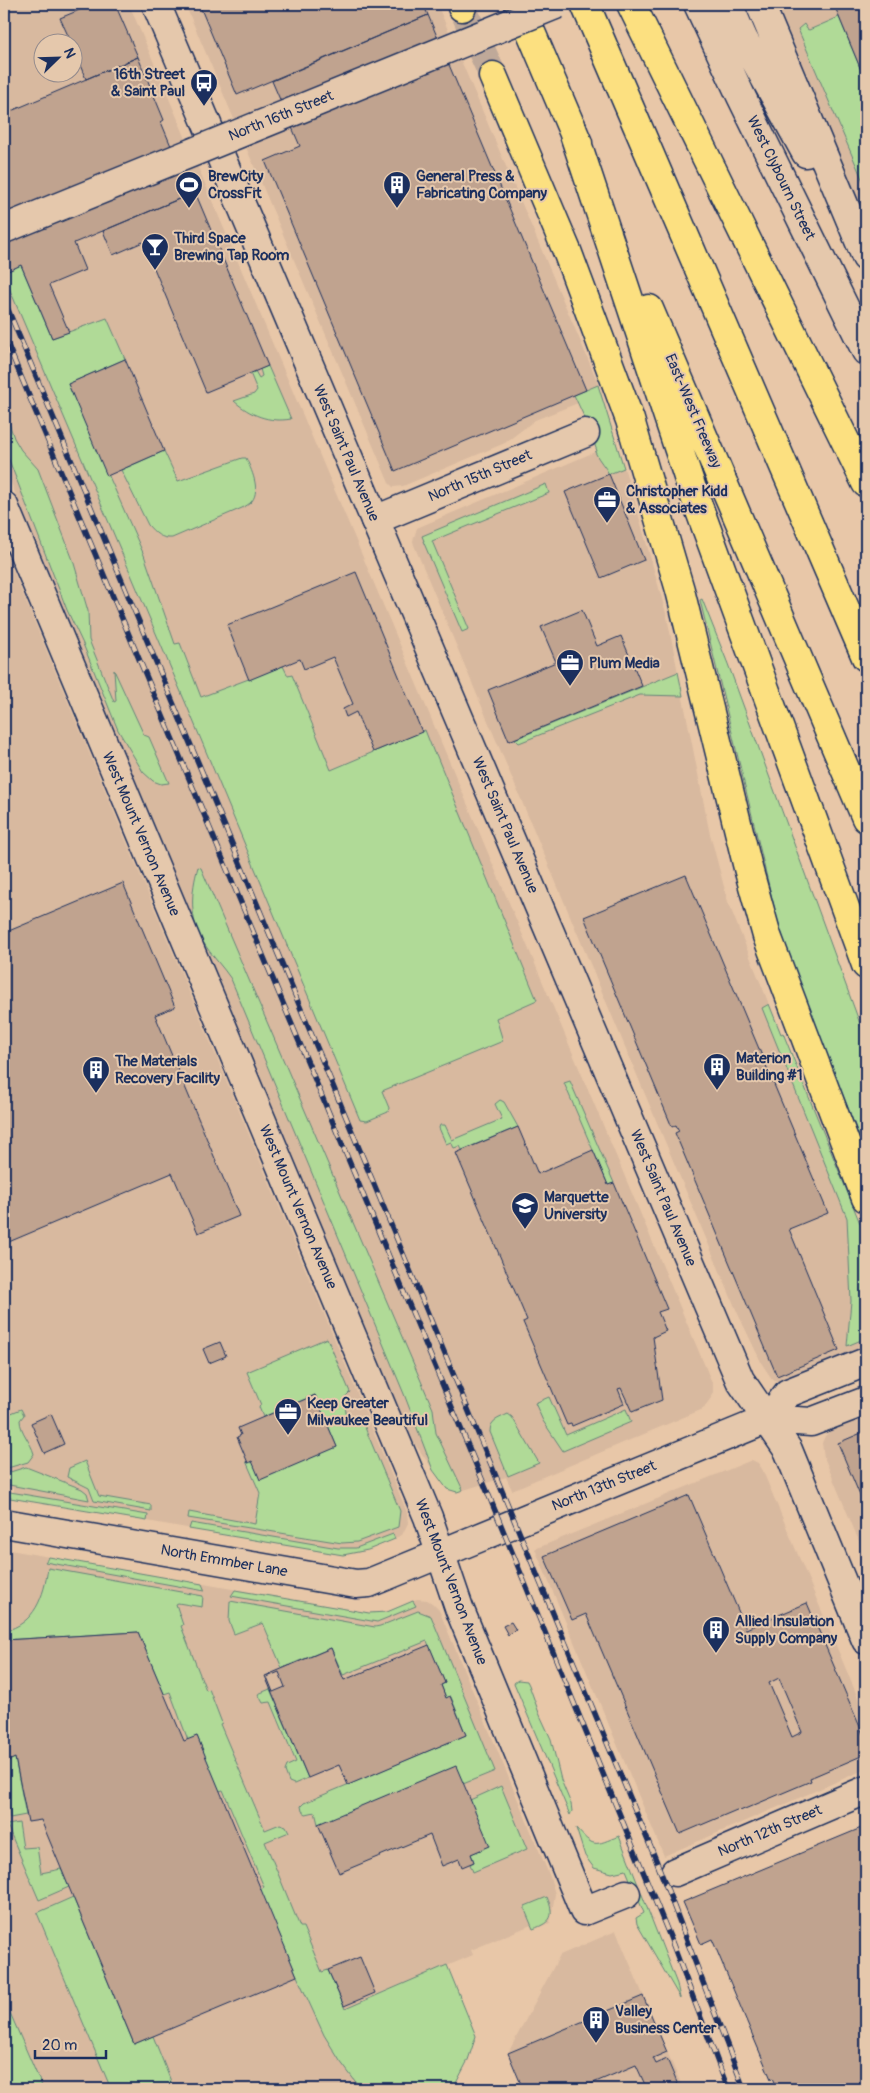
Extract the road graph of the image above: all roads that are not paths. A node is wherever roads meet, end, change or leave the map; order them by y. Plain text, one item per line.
1 (156, 4) edge
2 (519, 4) edge
3 (558, 4) edge
4 (585, 4) edge
5 (631, 4) edge
6 (698, 4) edge
7 (728, 4) edge
8 (760, 4) edge
9 (492, 76) tunnel mouth
10 (571, 126) junction
11 (4, 229) edge
12 (861, 244) edge
13 (866, 351) edge
14 (585, 432) dead end
15 (866, 483) edge
16 (4, 506) edge
17 (375, 520) junction
18 (866, 657) edge
19 (866, 818) edge
20 (866, 965) edge
21 (866, 1198) edge
22 (866, 1362) edge
23 (866, 1401) edge
24 (768, 1419) junction
25 (4, 1523) edge
26 (440, 1553) junction
27 (866, 1640) edge
28 (866, 1790) edge
29 (674, 1872) dead end
30 (626, 1894) dead end

1 - 17 street, West Saint Paul Avenue
2 - 10 highway, East-West Freeway
3 - 11 street, North 16th Street, bridge
4 - 18 highway
5 - 15 highway
6 - 13 street, West Clybourn Street
7 - 12 street
8 - 12 street
9 - 21 highway
10 - 19 highway, East-West Freeway
10 - 20 highway
14 - 17 street, North 15th Street
16 - 26 street, West Mount Vernon Avenue
17 - 24 street, West Saint Paul Avenue
22 - 24 street
23 - 24 street, North 13th Street
24 - 26 street, North 13th Street
24 - 27 street, West Saint Paul Avenue
25 - 26 street, North Emmber Lane
26 - 30 street, West Mount Vernon Avenue
28 - 29 street, North 12th Street

